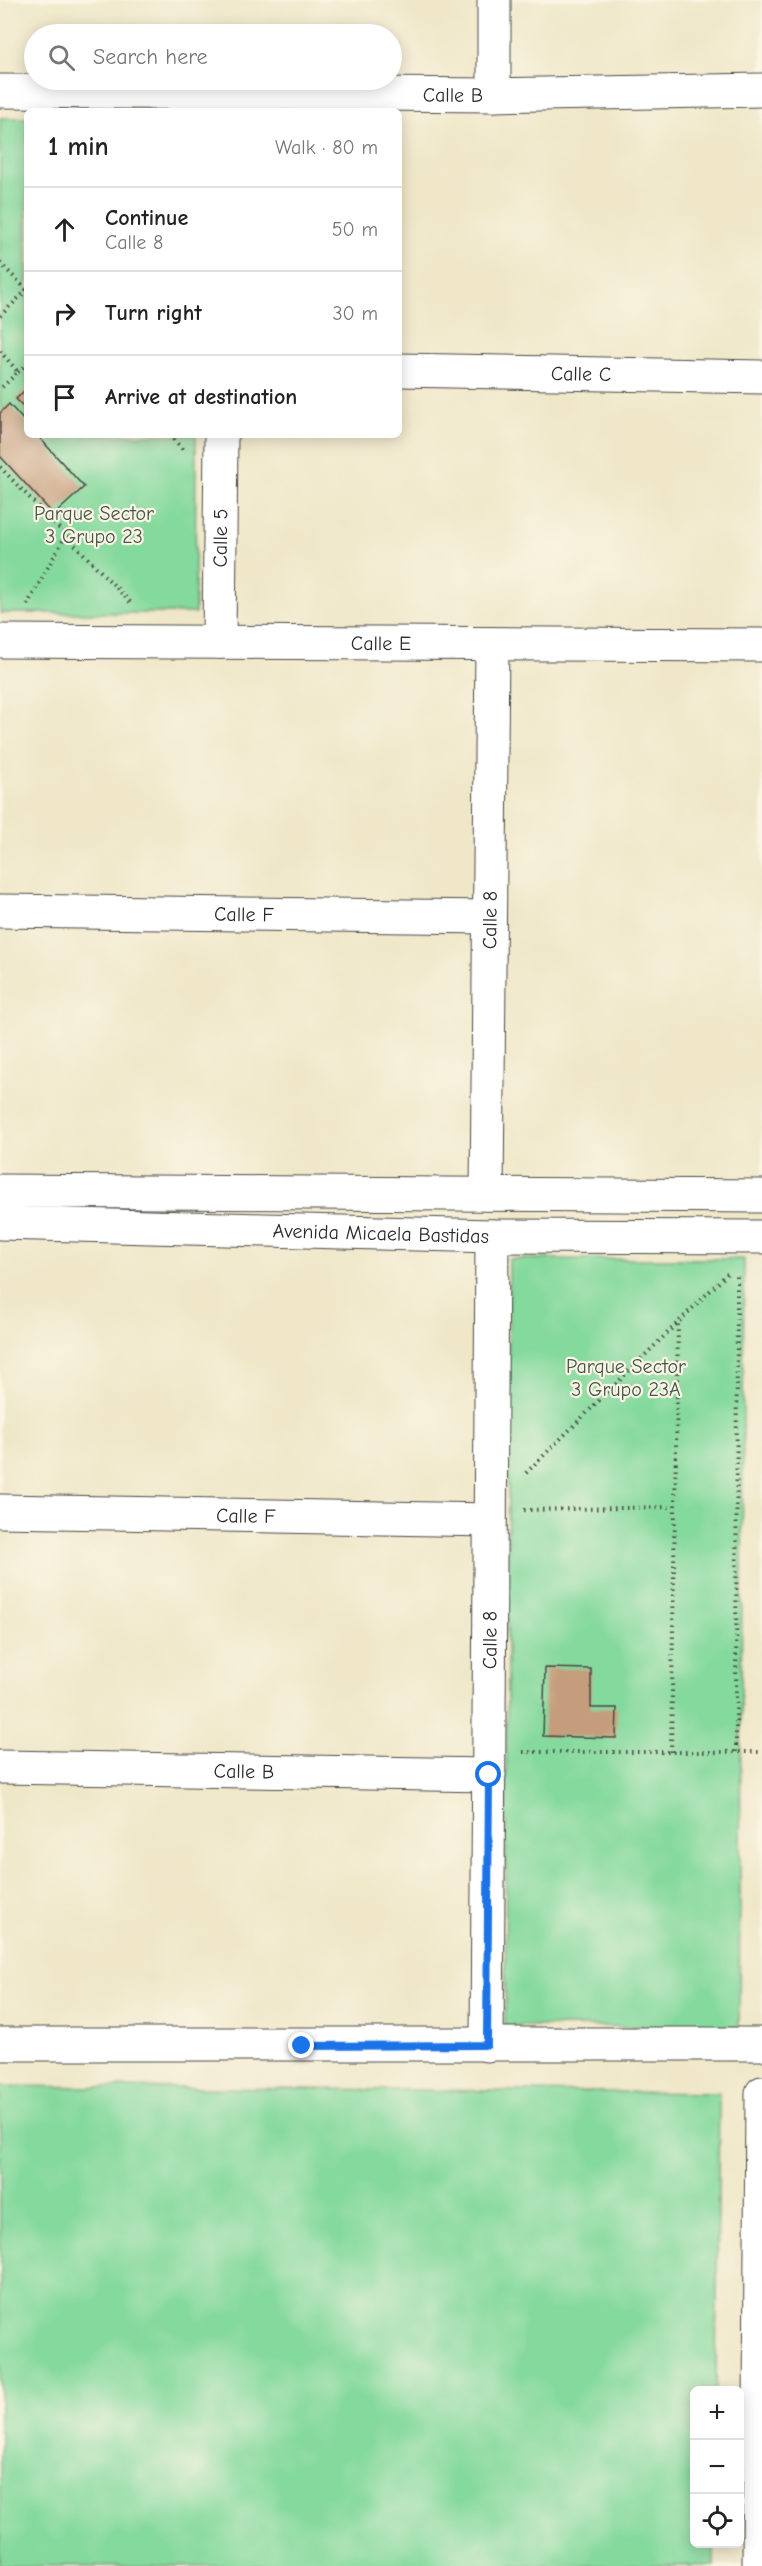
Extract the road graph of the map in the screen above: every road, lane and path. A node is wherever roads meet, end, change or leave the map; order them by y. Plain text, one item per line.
1 (494, 0) edge
2 (762, 90) edge
3 (0, 91) edge
4 (494, 95) junction
5 (225, 102) edge
6 (0, 262) edge
7 (24, 287) edge
8 (24, 293) edge
9 (0, 316) edge
10 (0, 351) edge
11 (24, 367) edge
12 (402, 370) edge
13 (18, 372) junction
14 (762, 377) edge
15 (0, 389) edge
16 (172, 438) edge
17 (206, 440) edge
18 (0, 467) edge
19 (66, 535) junction
20 (37, 609) dead end
21 (125, 609) dead end
22 (0, 641) edge
23 (219, 642) junction
24 (492, 644) junction
25 (762, 645) edge
26 (0, 911) edge
27 (489, 917) junction
28 (0, 1191) edge
29 (487, 1194) junction
30 (762, 1196) edge
31 (0, 1223) edge
32 (492, 1236) junction
33 (762, 1237) edge
34 (737, 1264) dead end
35 (730, 1271) dead end
36 (678, 1324) junction
37 (523, 1476) dead end
38 (674, 1507) junction
39 (0, 1511) edge
40 (490, 1515) junction
41 (671, 1752) junction
42 (736, 1752) junction
43 (762, 1752) edge
44 (489, 1764) junction
45 (0, 1767) edge
46 (0, 2044) edge
47 (762, 2044) edge
48 (487, 2045) junction
49 (762, 2093) edge
50 (759, 2566) edge

1 - 4 street
2 - 4 street, Calle B
3 - 5 street, Calle B
4 - 5 street, Calle B
6 - 7 path
8 - 9 path
10 - 13 path
11 - 13 path
12 - 14 street, Calle C
13 - 15 path
16 - 17 path
17 - 23 street, Calle 5
18 - 19 path
19 - 20 path
19 - 21 path
22 - 23 street, Calle E
23 - 24 street, Calle E
24 - 25 street, Calle E
24 - 27 street, Calle 8
26 - 27 street, Calle F
27 - 29 street, Calle 8
28 - 29 street, Avenida Micaela Bastidas
29 - 30 street, Avenida Micaela Bastidas
31 - 32 street, Avenida Micaela Bastidas
32 - 33 street, Avenida Micaela Bastidas
32 - 40 street, Calle 8
34 - 42 path
35 - 36 path
36 - 37 path
36 - 38 path
38 - 40 path
38 - 41 path
39 - 40 street, Calle F
40 - 44 street, Calle 8
41 - 42 path
41 - 44 path
42 - 43 path
44 - 45 street, Calle B
44 - 48 street, Calle 8
46 - 48 street
47 - 48 street
49 - 50 street

